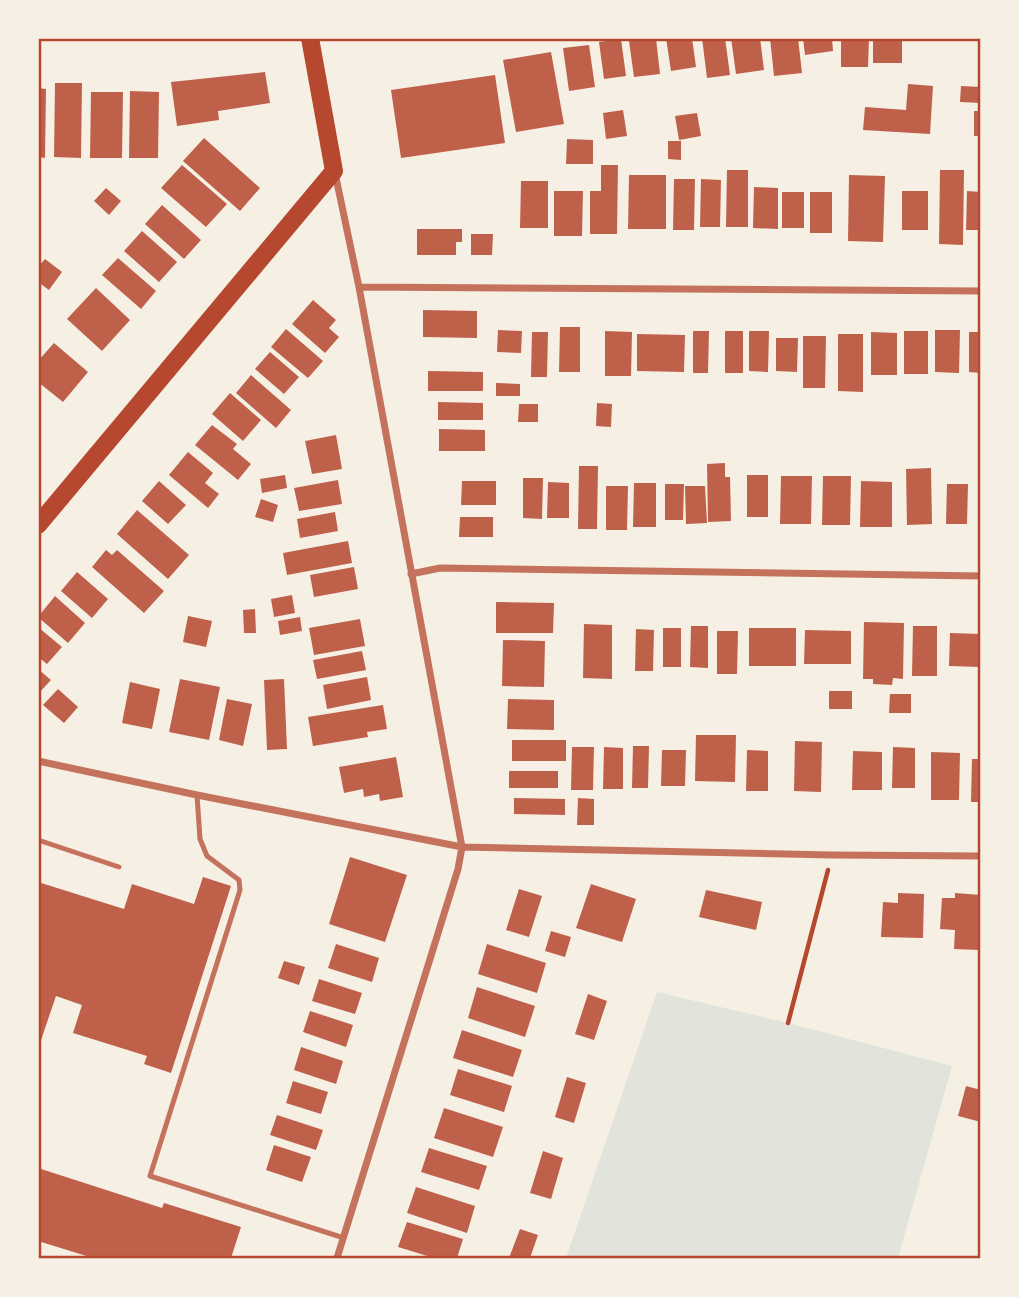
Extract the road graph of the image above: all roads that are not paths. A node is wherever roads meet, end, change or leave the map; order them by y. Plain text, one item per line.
1 (310, 38) edge
2 (334, 171) junction
3 (359, 287) junction
4 (981, 291) edge
5 (38, 525) edge
6 (411, 574) junction
7 (981, 576) edge
8 (38, 761) edge
9 (197, 795) junction
10 (38, 840) edge
11 (462, 847) junction
12 (981, 856) edge
13 (119, 867) dead end
14 (344, 1238) junction
15 (337, 1258) edge

1 - 2 main road
2 - 3 street
2 - 5 main road
3 - 4 street
3 - 6 street
6 - 7 street
6 - 11 street
8 - 9 street
9 - 11 street
9 - 14 lane
10 - 13 lane
11 - 12 street
11 - 14 street
14 - 15 street

